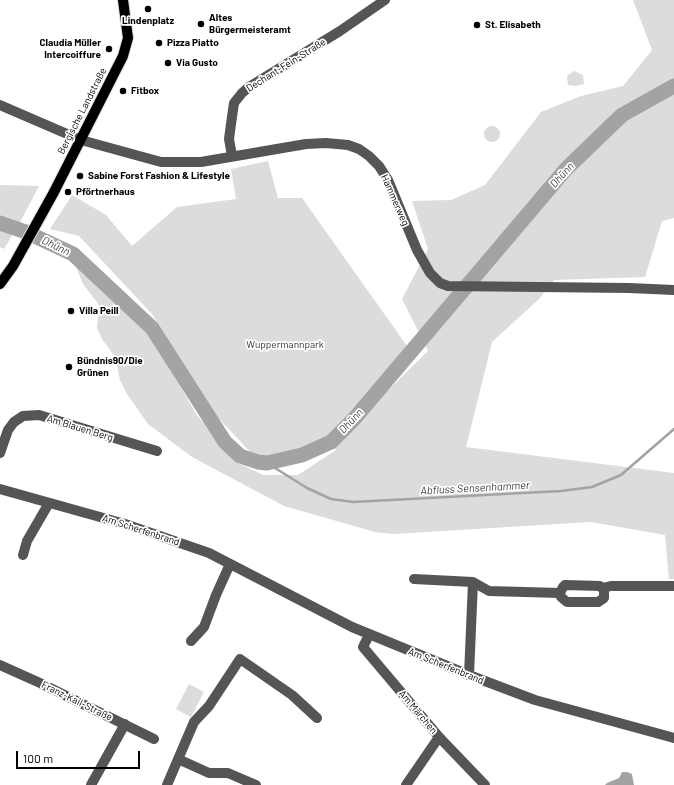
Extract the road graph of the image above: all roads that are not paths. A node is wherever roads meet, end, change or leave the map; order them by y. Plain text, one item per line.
1 (124, 0) edge
2 (385, 0) edge
3 (0, 104) edge
4 (81, 140) junction
5 (232, 156) junction
6 (0, 284) edge
7 (671, 290) edge
8 (158, 451) dead end
9 (0, 453) edge
10 (0, 489) edge
11 (49, 503) junction
12 (23, 555) dead end
13 (230, 564) junction
14 (414, 579) dead end
15 (473, 582) junction
16 (674, 586) edge
17 (602, 588) junction
18 (560, 593) junction
19 (369, 635) junction
20 (191, 641) dead end
21 (0, 665) edge
22 (469, 675) junction
23 (317, 718) dead end
24 (125, 724) junction
25 (439, 737) junction
26 (154, 738) dead end
27 (674, 738) edge
28 (178, 759) junction
29 (91, 785) edge
30 (167, 785) edge
31 (256, 785) edge
32 (406, 785) edge
33 (485, 785) edge

1 - 4 main road, Bergische Landstraße
2 - 5 street, Dechant-Fein-Straße
3 - 4 street, Hammerweg
4 - 5 street, Hammerweg
4 - 6 main road, Bergische Landstraße
5 - 7 street, Hammerweg
8 - 9 street, Am Blauen Berg
10 - 11 street, Am Scherfenbrand
11 - 12 street
11 - 13 street, Am Scherfenbrand
13 - 19 street, Am Scherfenbrand
13 - 20 street
14 - 15 street
15 - 18 street
15 - 22 street
16 - 17 street
17 - 18 street
17 - 18 street
19 - 22 street, Am Scherfenbrand
19 - 25 street, Am Märchen
21 - 24 street, Franz-Kail-Straße
22 - 27 street, Am Scherfenbrand
23 - 28 street
24 - 26 street, Franz-Kail-Straße
24 - 29 street
25 - 32 street
25 - 33 street, Am Märchen
28 - 30 street
28 - 31 street

